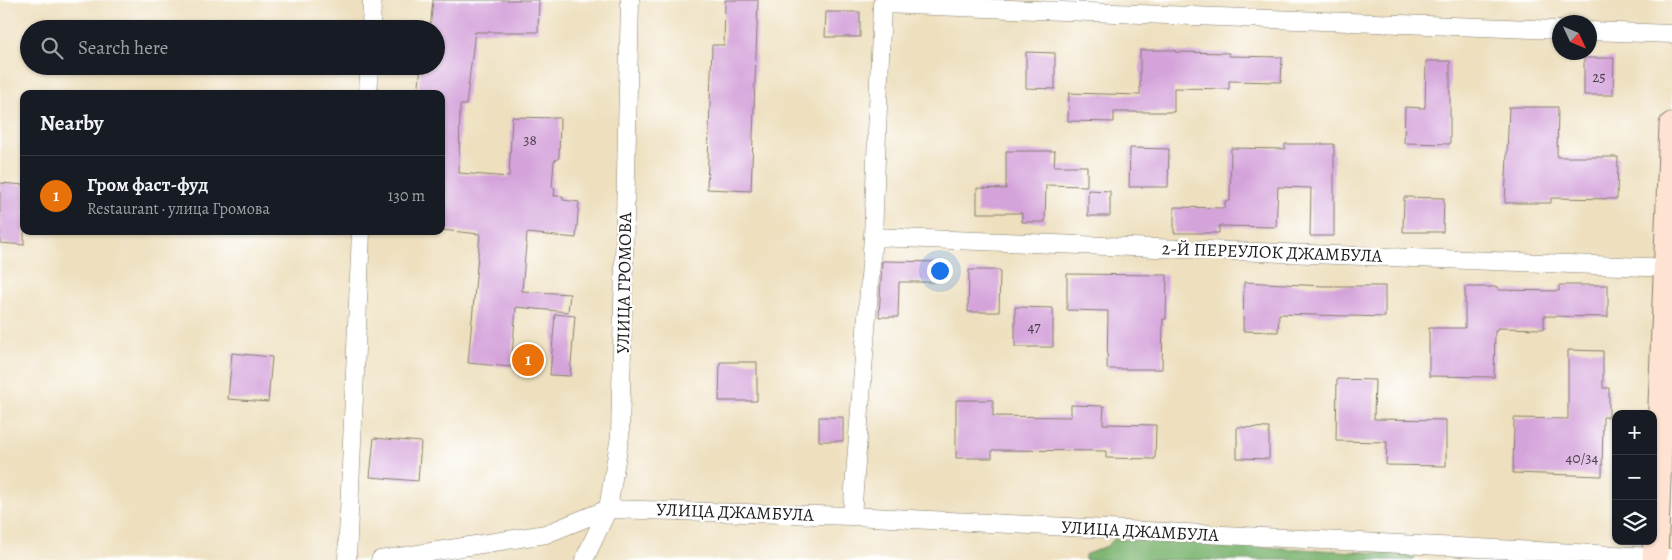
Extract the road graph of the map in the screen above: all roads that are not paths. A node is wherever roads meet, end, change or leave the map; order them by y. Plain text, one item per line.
1 (372, 0) edge
2 (630, 0) edge
3 (371, 20) edge
4 (1552, 30) edge
5 (1597, 31) edge
6 (1672, 34) edge
7 (369, 75) edge
8 (368, 90) edge
9 (1672, 125) edge
10 (361, 235) edge
11 (873, 237) junction
12 (1670, 268) edge
13 (608, 509) junction
14 (852, 516) junction
15 (1661, 559) edge
16 (347, 560) edge
17 (380, 560) edge
18 (584, 560) edge

1 - 3 street
2 - 13 street, УЛИЦА ГРОМОВА
4 - 11 street
5 - 6 street
7 - 8 street
9 - 12 street
10 - 16 street
11 - 12 street, 2-Й ПЕРЕУЛОК ДЖАМБУЛА
11 - 14 street
12 - 15 street
13 - 14 street, УЛИЦА ДЖАМБУЛА
13 - 17 street
13 - 18 street, УЛИЦА ГРОМОВА
14 - 15 street, УЛИЦА ДЖАМБУЛА

